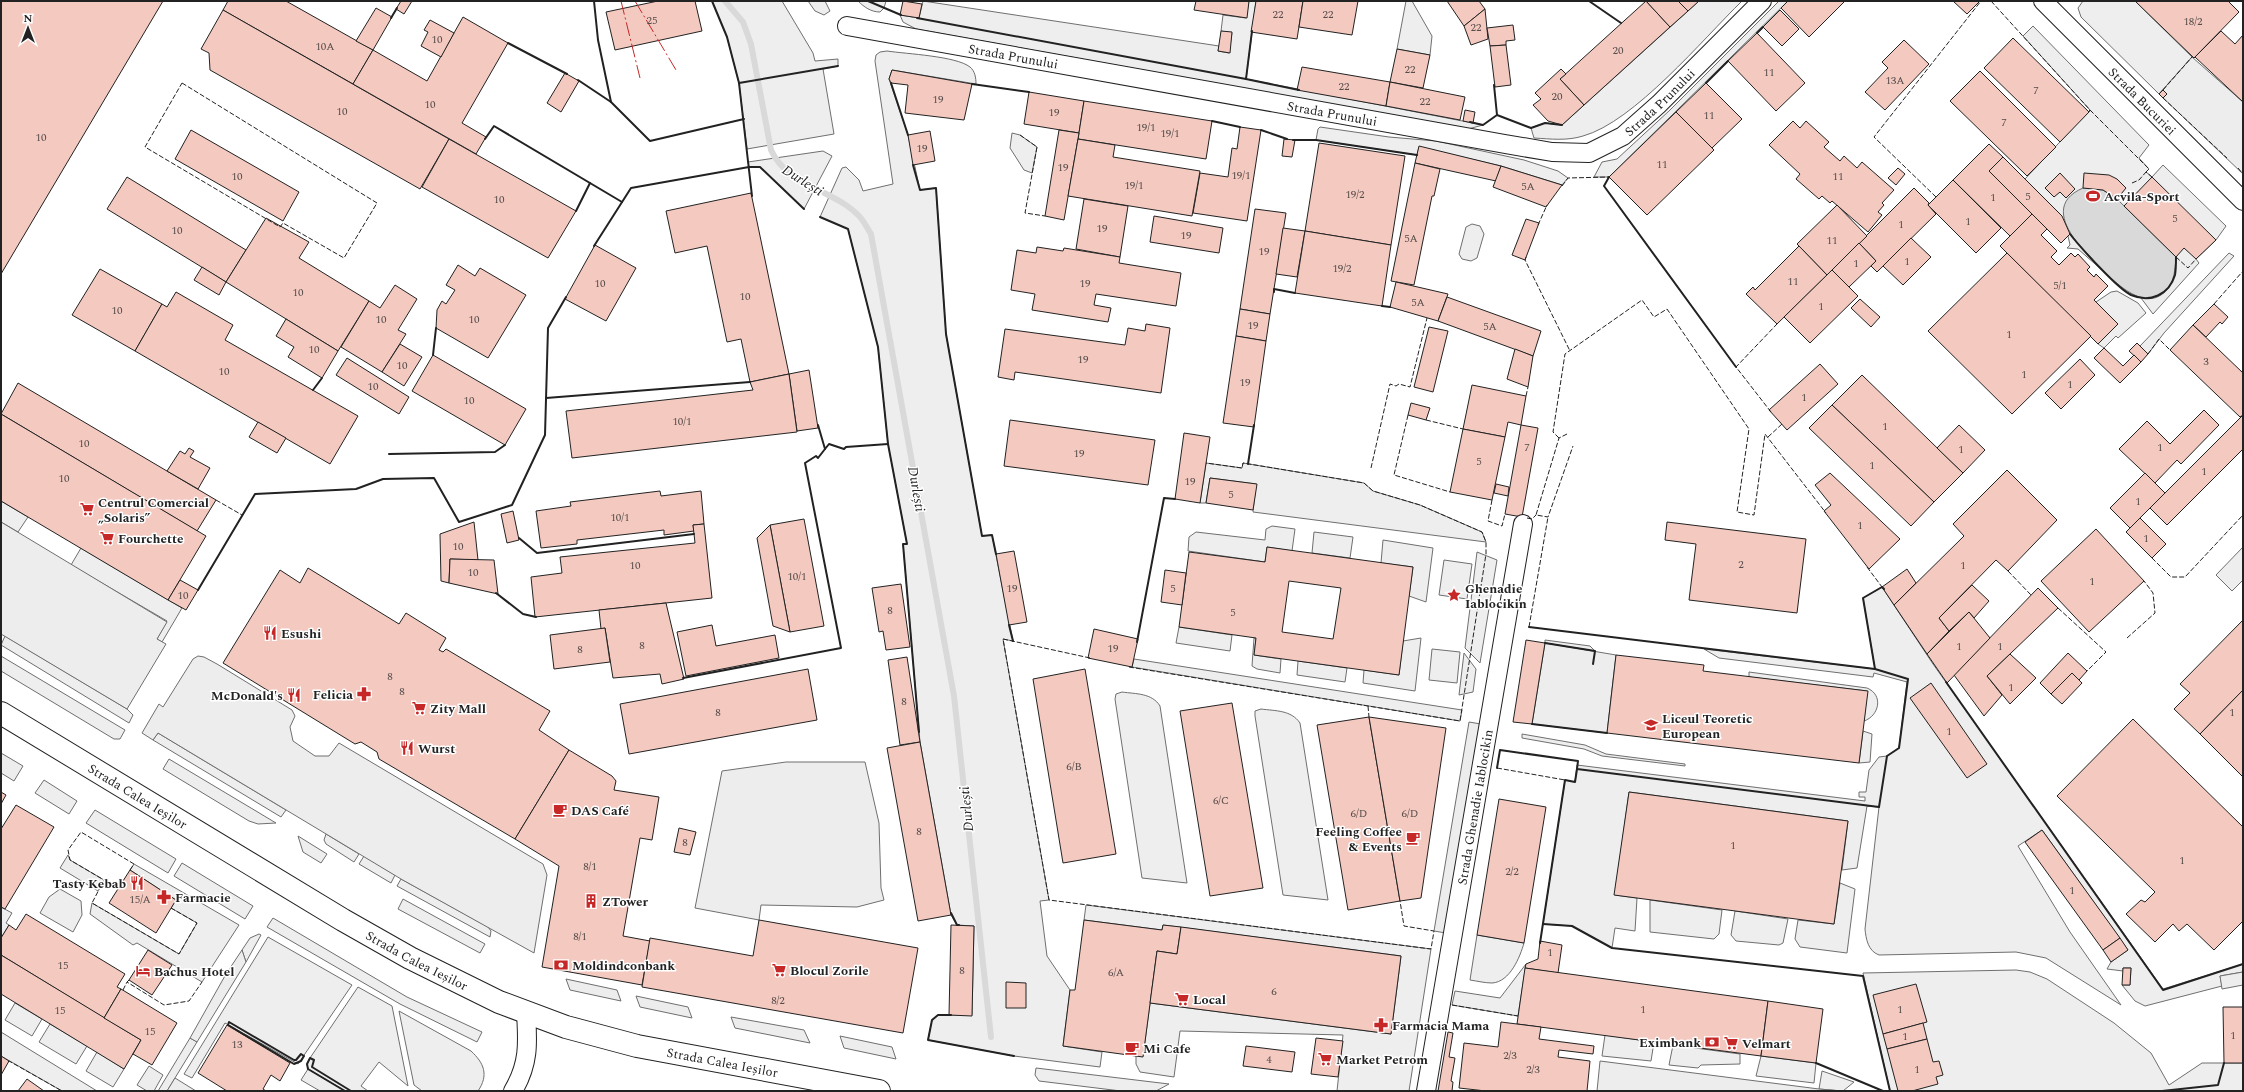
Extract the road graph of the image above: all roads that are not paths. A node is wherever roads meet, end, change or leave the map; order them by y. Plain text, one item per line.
1 (1762, 1) edge
2 (2043, 1) edge
3 (847, 26) dead end
4 (2243, 201) edge
5 (1523, 524) dead end
6 (1, 713) edge
7 (526, 1013) junction
8 (513, 1091) edge
9 (880, 1091) edge
10 (1426, 1091) edge

1 - 3 street, Strada Prunului
2 - 4 street, Strada Bucuriei
5 - 10 street, Strada Ghenadie Iablocikin
6 - 7 main road, Strada Calea Ieșilor
7 - 8 street
7 - 9 main road, Strada Calea Ieșilor

